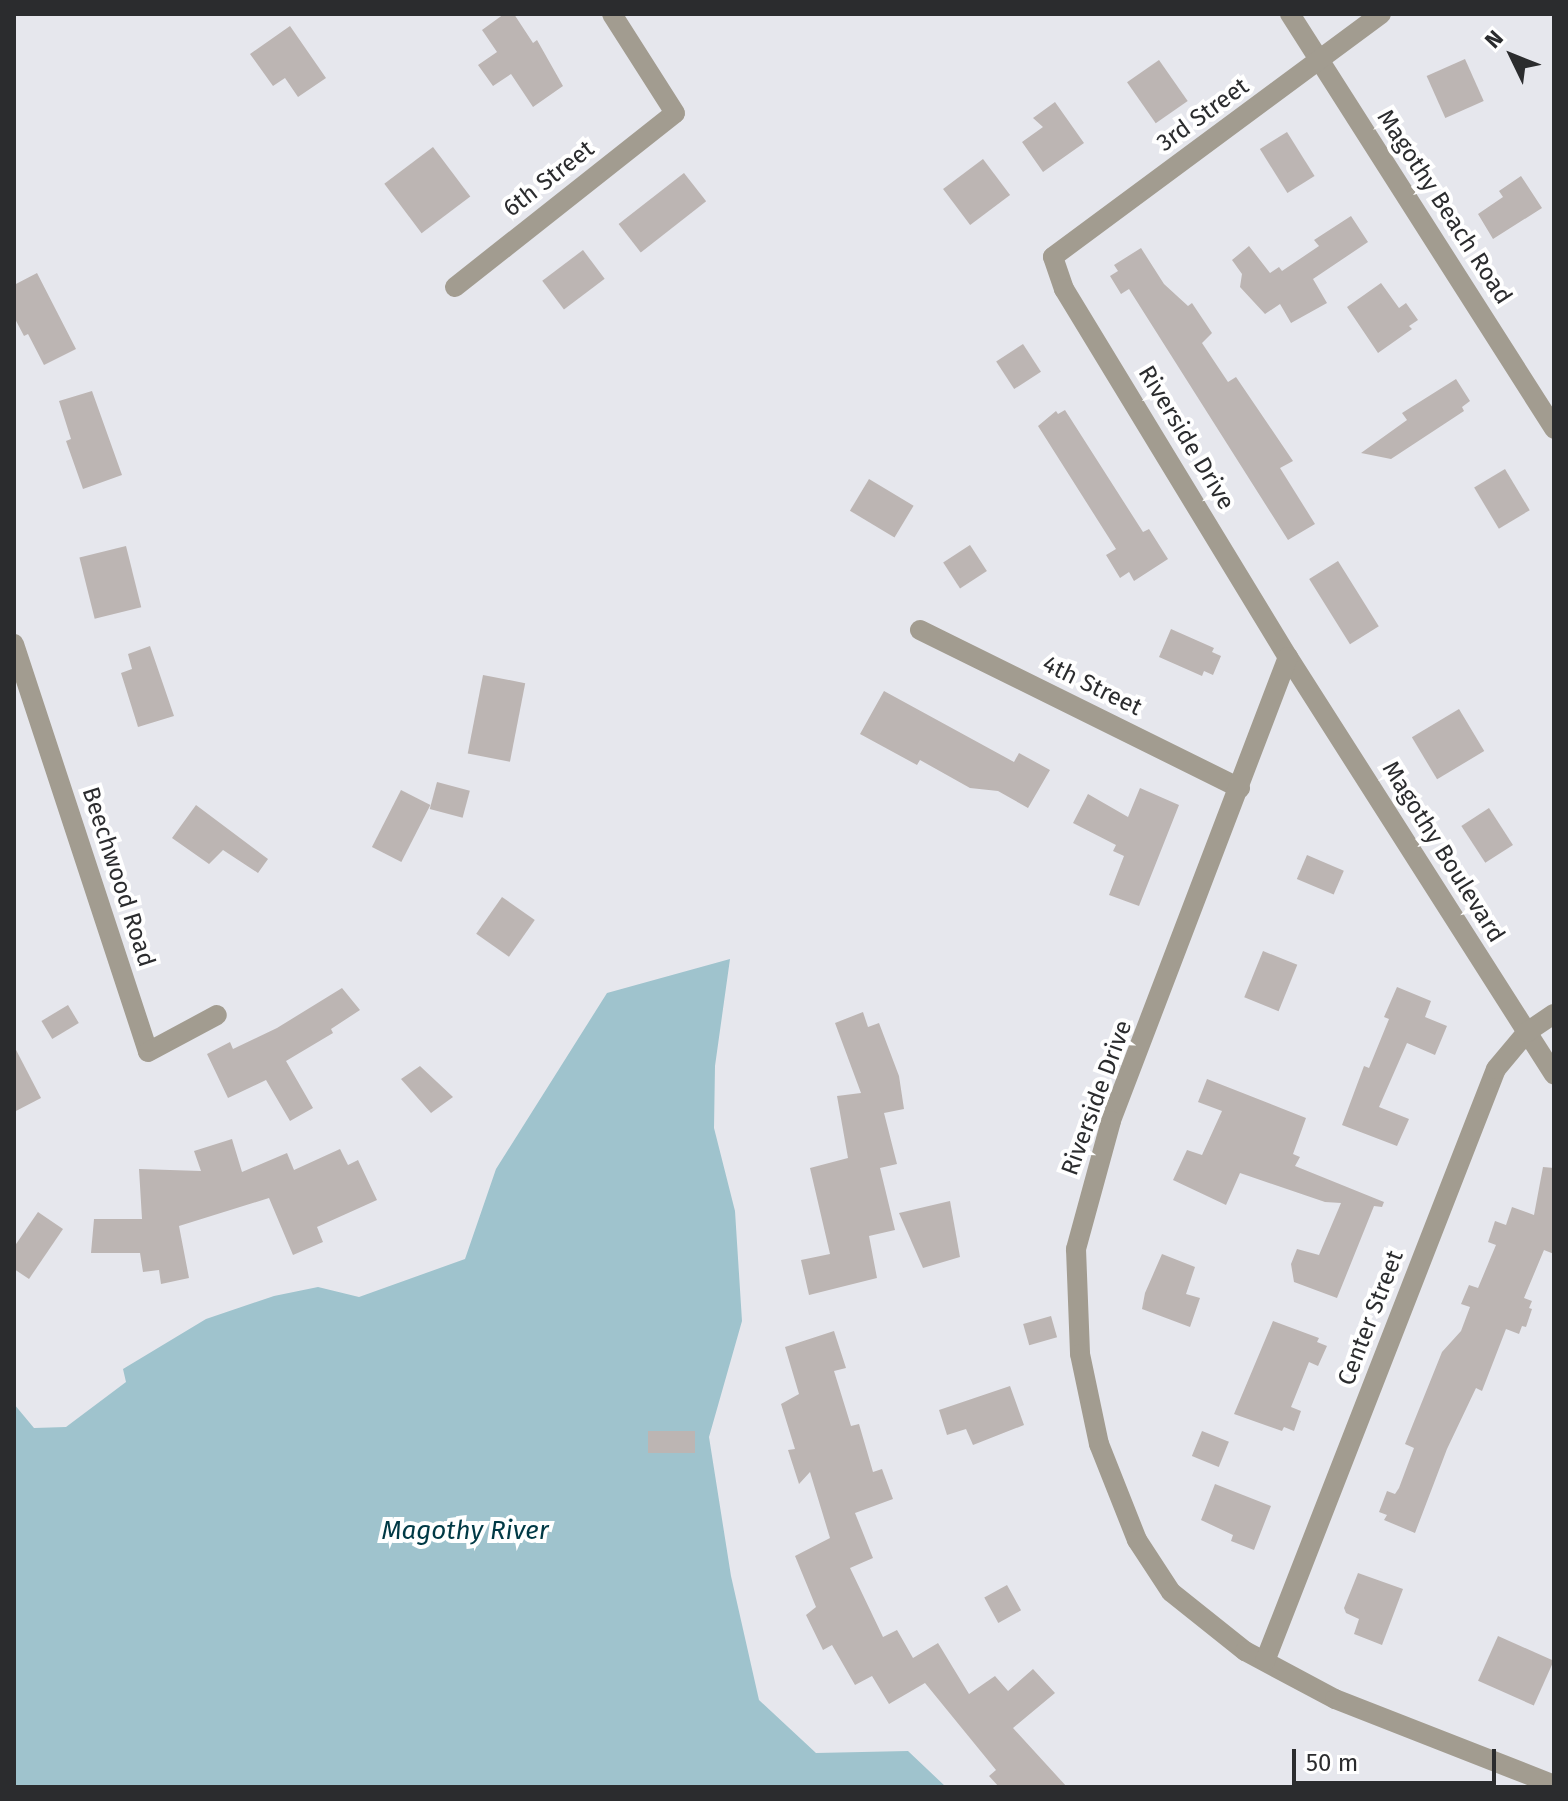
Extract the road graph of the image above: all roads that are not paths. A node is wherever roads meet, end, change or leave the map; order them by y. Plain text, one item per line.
1 (612, 14) edge
2 (1290, 14) edge
3 (1381, 14) edge
4 (1320, 61) junction
5 (1053, 257) joint
6 (455, 287) dead end
7 (1554, 429) edge
8 (920, 630) dead end
9 (14, 644) edge
10 (1288, 657) junction
11 (1240, 788) junction
12 (1554, 1014) edge
13 (217, 1015) dead end
14 (1527, 1032) junction
15 (1554, 1075) edge
16 (1265, 1661) junction
17 (1554, 1785) edge

1 - 6 street, 6th Street
2 - 4 street, Magothy Beach Road
3 - 4 street, 3rd Street
4 - 5 street, 3rd Street
4 - 7 street, Magothy Beach Road
5 - 10 street, Riverside Drive
8 - 11 street, 4th Street
9 - 13 street, Beechwood Road
10 - 11 street, Riverside Drive
10 - 14 street, Magothy Boulevard
11 - 16 street, Riverside Drive
12 - 14 street, Center Street
14 - 15 street, Magothy Boulevard
14 - 16 street, Center Street
16 - 17 street, Riverside Drive

